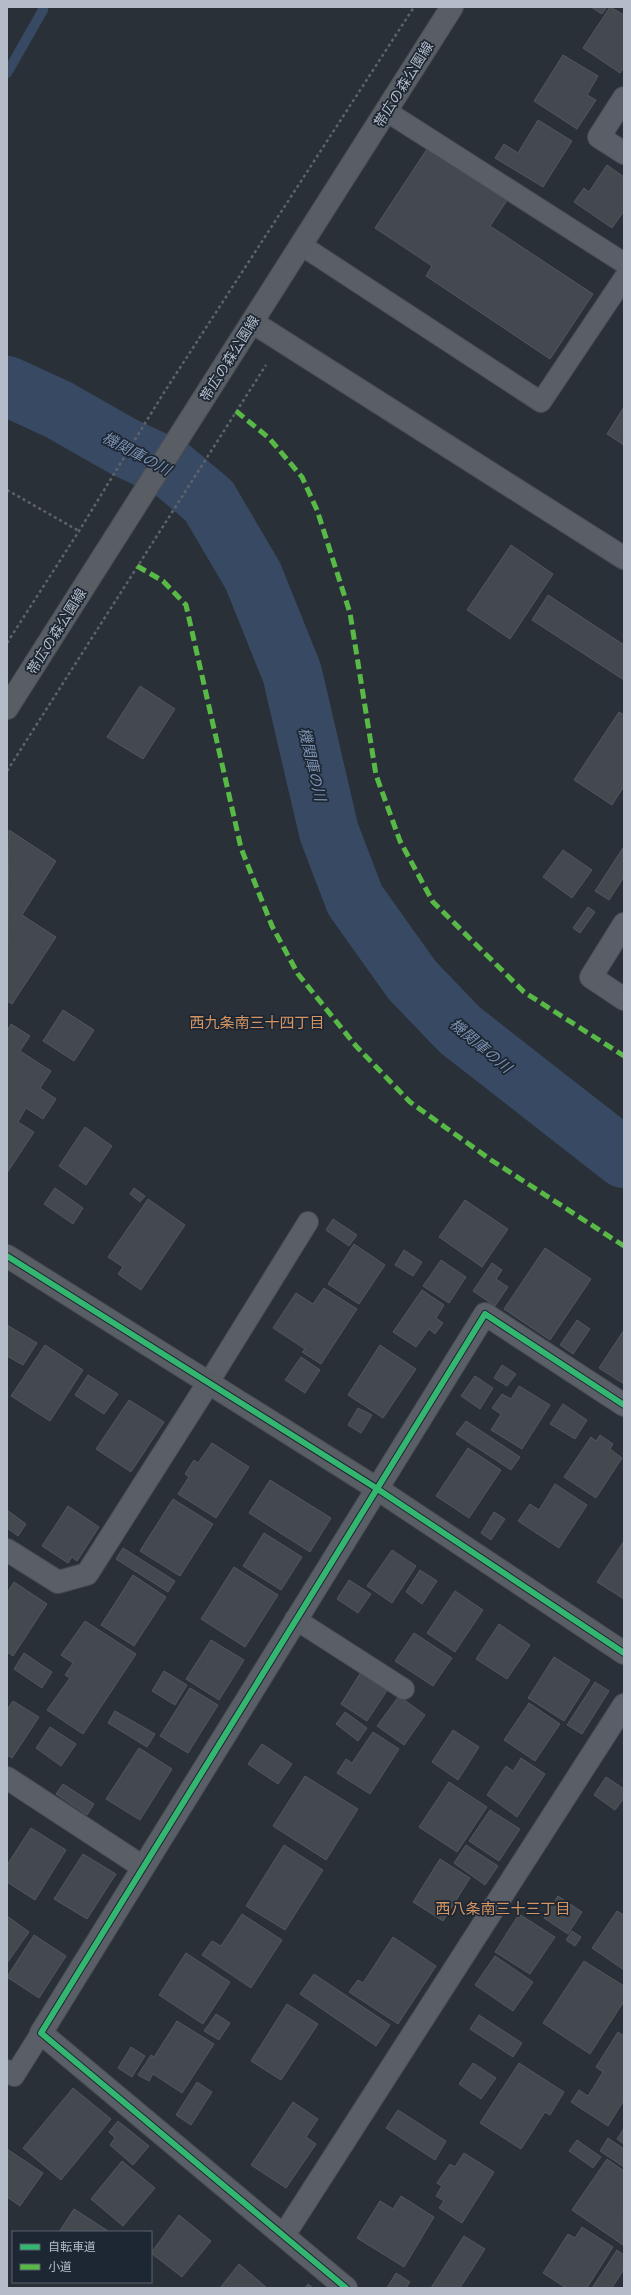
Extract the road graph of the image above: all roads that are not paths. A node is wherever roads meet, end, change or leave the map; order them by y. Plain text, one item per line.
1 (452, 7) edge
2 (624, 98) edge
3 (386, 111) junction
4 (624, 153) edge
5 (301, 244) junction
6 (624, 263) edge
7 (624, 278) edge
8 (252, 322) junction
9 (624, 558) edge
10 (7, 708) edge
11 (624, 924) edge
12 (624, 999) edge
13 (308, 1222) dead end
14 (7, 1256) edge
15 (209, 1382) junction
16 (624, 1405) edge
17 (376, 1488) junction
18 (7, 1550) edge
19 (295, 1619) junction
20 (624, 1652) edge
21 (404, 1689) dead end
22 (624, 1705) edge
23 (7, 1778) edge
24 (143, 1867) junction
25 (41, 2033) junction
26 (7, 2070) edge
27 (284, 2235) junction
28 (346, 2288) edge

1 - 3 main road, 帯広の森公園線
2 - 4 street
3 - 5 main road, 帯広の森公園線
3 - 6 lane
5 - 7 lane
5 - 8 main road, 帯広の森公園線
8 - 9 street
8 - 10 main road, 帯広の森公園線
11 - 12 street
13 - 15 lane
14 - 15 main road
15 - 17 main road
15 - 18 street
16 - 17 street
17 - 19 street
17 - 20 main road
19 - 21 lane
19 - 24 street
22 - 27 street
23 - 24 street
24 - 25 street
25 - 26 lane
25 - 27 street
27 - 28 street

